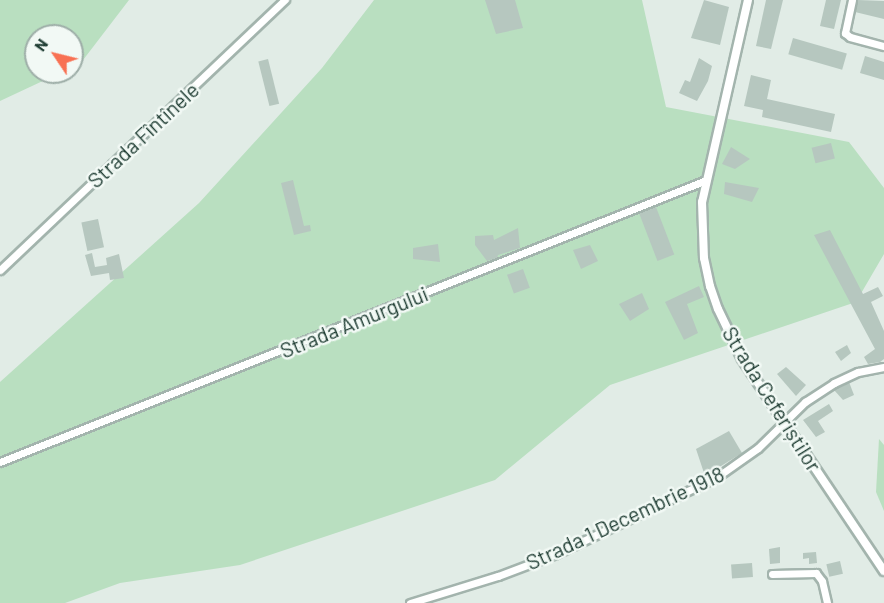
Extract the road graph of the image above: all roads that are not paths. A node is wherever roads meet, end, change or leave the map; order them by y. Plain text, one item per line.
1 (285, 0) edge
2 (748, 0) edge
3 (852, 0) edge
4 (884, 46) edge
5 (706, 180) junction
6 (0, 270) edge
7 (884, 367) edge
8 (783, 421) junction
9 (0, 462) edge
10 (884, 571) edge
11 (772, 574) dead end
12 (410, 603) edge
13 (827, 603) edge

1 - 6 street, Strada Fîntînele
2 - 5 street, Strada Ceferiștilor
3 - 4 street
5 - 8 street, Strada Ceferiștilor
5 - 9 street, Strada Amurgului
7 - 8 street, Strada 1 Decembrie 1918
8 - 10 street, Strada Ceferiștilor
8 - 12 street, Strada 1 Decembrie 1918
11 - 13 street

